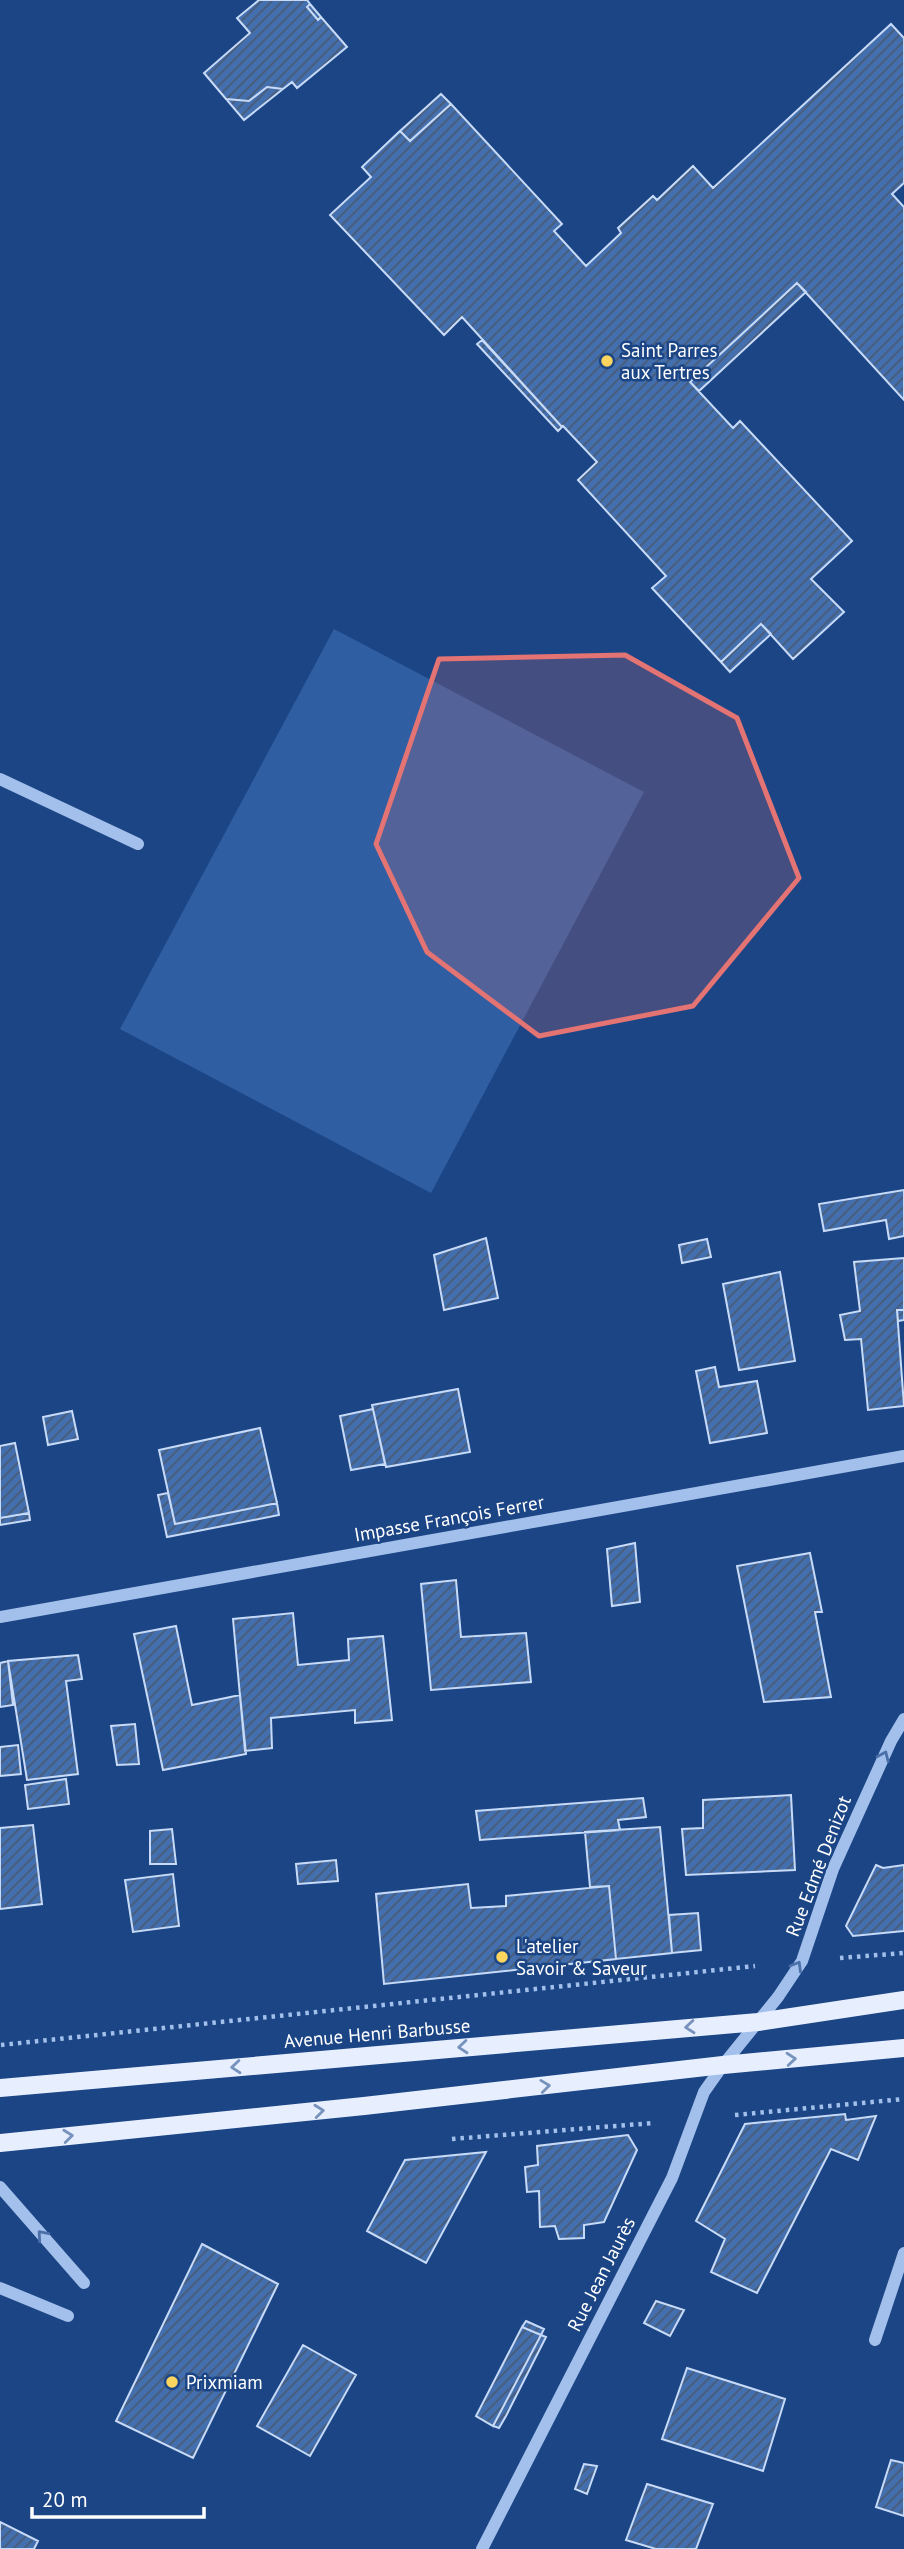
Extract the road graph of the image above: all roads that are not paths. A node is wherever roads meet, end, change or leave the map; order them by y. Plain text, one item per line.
1 (0, 779) edge
2 (138, 844) dead end
3 (904, 1457) edge
4 (0, 1617) edge
5 (904, 1719) edge
6 (904, 2000) edge
7 (758, 2022) junction
8 (904, 2049) edge
9 (723, 2065) junction
10 (0, 2088) edge
11 (0, 2143) edge
12 (0, 2187) edge
13 (904, 2253) edge
14 (84, 2283) dead end
15 (0, 2288) edge
16 (68, 2316) dead end
17 (875, 2340) dead end
18 (482, 2549) edge

1 - 2 street
3 - 4 street, Impasse François Ferrer
7 -> 5 street, Rue Edmé Denizot
6 - 7 main road, Avenue Henri Barbusse
7 - 9 street, Rue Jean Jaurès
7 -> 10 main road, Avenue Henri Barbusse
9 -> 8 main road
11 -> 9 main road
9 - 18 street, Rue Jean Jaurès
14 -> 12 street
13 - 17 street
15 - 16 street

